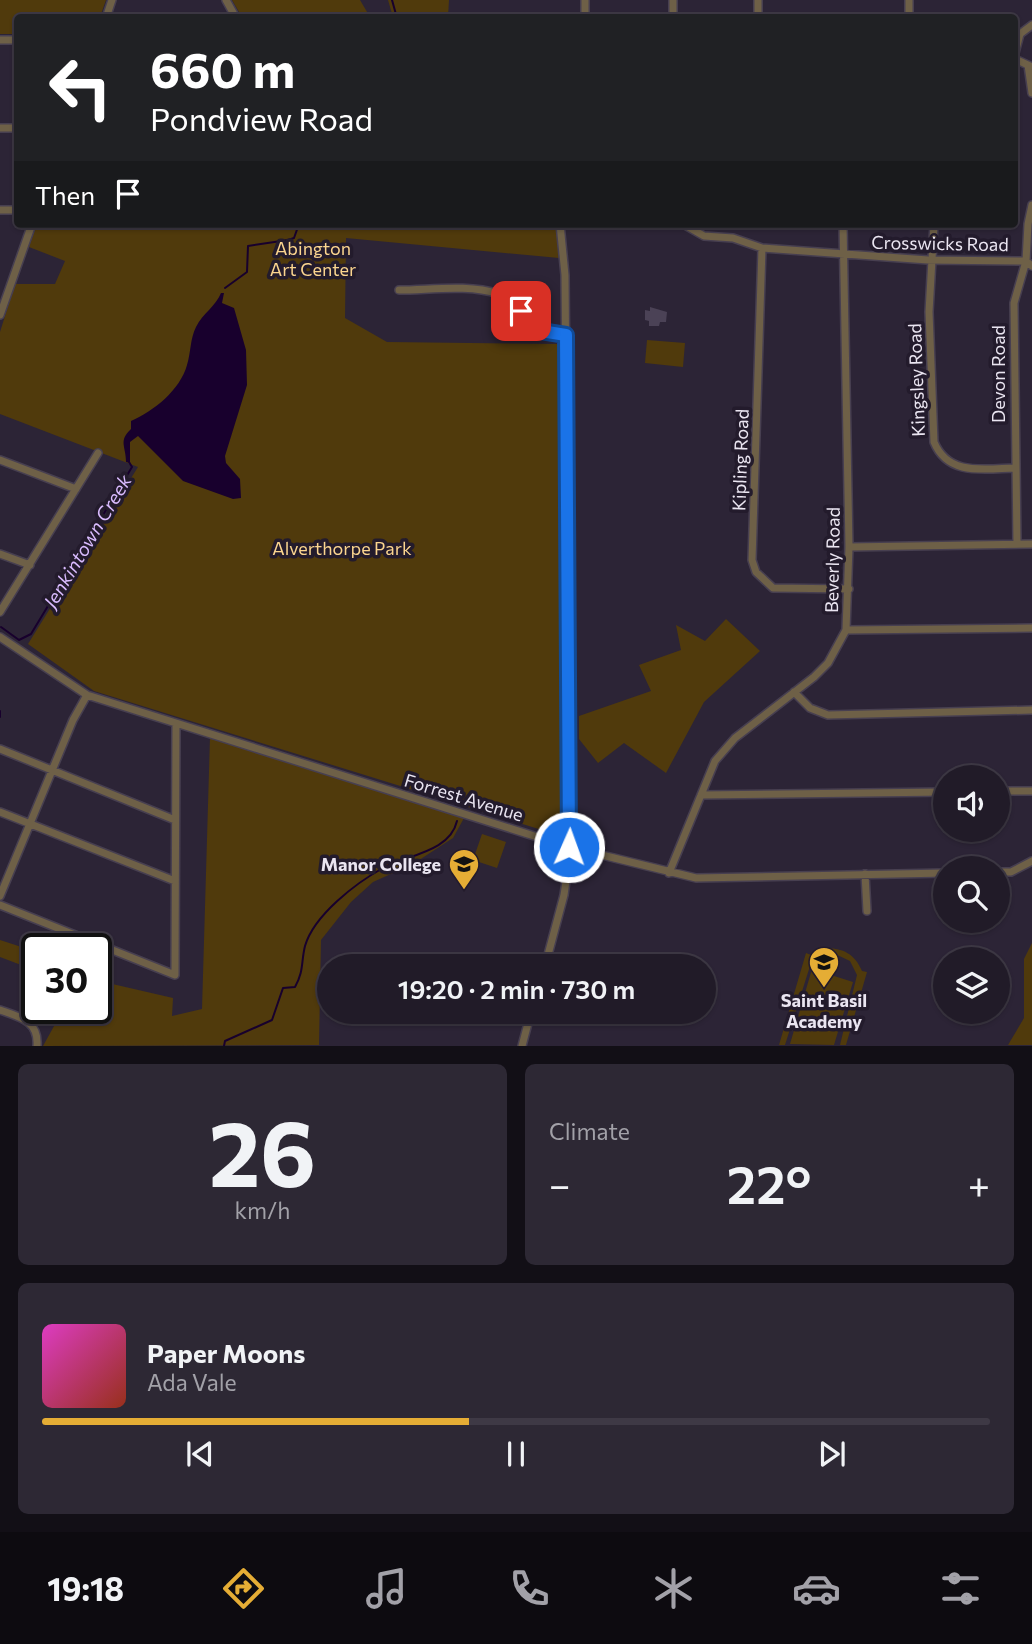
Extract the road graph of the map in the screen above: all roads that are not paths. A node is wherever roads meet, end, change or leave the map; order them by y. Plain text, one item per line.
1 (1032, 25) edge
2 (1018, 42) edge
3 (1030, 66) edge
4 (1032, 93) edge
5 (1032, 205) edge
6 (30, 228) edge
7 (561, 228) edge
8 (690, 228) edge
9 (843, 228) edge
10 (934, 228) edge
11 (762, 248) junction
12 (843, 256) junction
13 (935, 260) junction
14 (1029, 263) edge
15 (399, 290) dead end
16 (4, 293) edge
17 (0, 315) edge
18 (566, 335) junction
19 (98, 453) dead end
20 (0, 460) edge
21 (1014, 468) junction
22 (76, 489) junction
23 (1017, 544) junction
24 (1032, 544) edge
25 (849, 547) junction
26 (0, 554) edge
27 (30, 565) junction
28 (849, 589) junction
29 (0, 612) edge
30 (1032, 628) edge
31 (846, 630) junction
32 (0, 637) edge
33 (794, 692) junction
34 (87, 695) junction
35 (1032, 710) edge
36 (176, 724) junction
37 (0, 749) edge
38 (53, 770) junction
39 (1032, 791) edge
40 (933, 792) edge
41 (1010, 792) edge
42 (701, 795) junction
43 (0, 812) edge
44 (175, 820) junction
45 (32, 825) junction
46 (569, 847) junction
47 (1032, 861) edge
48 (1010, 872) edge
49 (669, 873) junction
50 (933, 873) edge
51 (865, 874) junction
52 (175, 881) junction
53 (0, 896) edge
54 (0, 905) edge
55 (867, 911) dead end
56 (548, 954) edge
57 (0, 1010) edge
58 (528, 1024) edge
59 (37, 1045) edge
60 (522, 1045) edge

1 - 2 street
3 - 4 street
5 - 14 street, Devon Road
6 - 16 street
7 - 18 street
8 - 11 street, Crosswicks Road
9 - 12 street, Beverly Road
10 - 13 street, Kingsley Road
11 - 12 street, Crosswicks Road
11 - 28 street, Kipling Road
12 - 13 street, Crosswicks Road
12 - 25 street, Beverly Road
13 - 14 street, Crosswicks Road
13 - 21 street, Kingsley Road
14 - 21 street, Devon Road
15 - 18 street
16 - 17 street
18 - 46 street
19 - 22 street
20 - 22 street
21 - 23 street, Devon Road
22 - 27 street
23 - 24 street
23 - 25 street
25 - 28 street, Beverly Road
26 - 27 street
27 - 29 street
28 - 31 street, Beverly Road
30 - 31 street
31 - 33 street, Beverly Road
32 - 34 street, Forrest Avenue
33 - 35 street
33 - 42 street, Beverly Road
34 - 36 street, Forrest Avenue
34 - 38 street
36 - 44 street
36 - 46 street, Forrest Avenue
37 - 38 street
38 - 44 street
38 - 45 street
39 - 41 street
40 - 42 street
42 - 49 street, Beverly Road
43 - 45 street
44 - 52 street
45 - 52 street
45 - 53 street
46 - 49 street, Forrest Avenue
46 - 56 street
47 - 48 street
49 - 51 street, Forrest Avenue
50 - 51 street, Forrest Avenue
51 - 55 street
52 - 54 street
57 - 59 street
58 - 60 street

